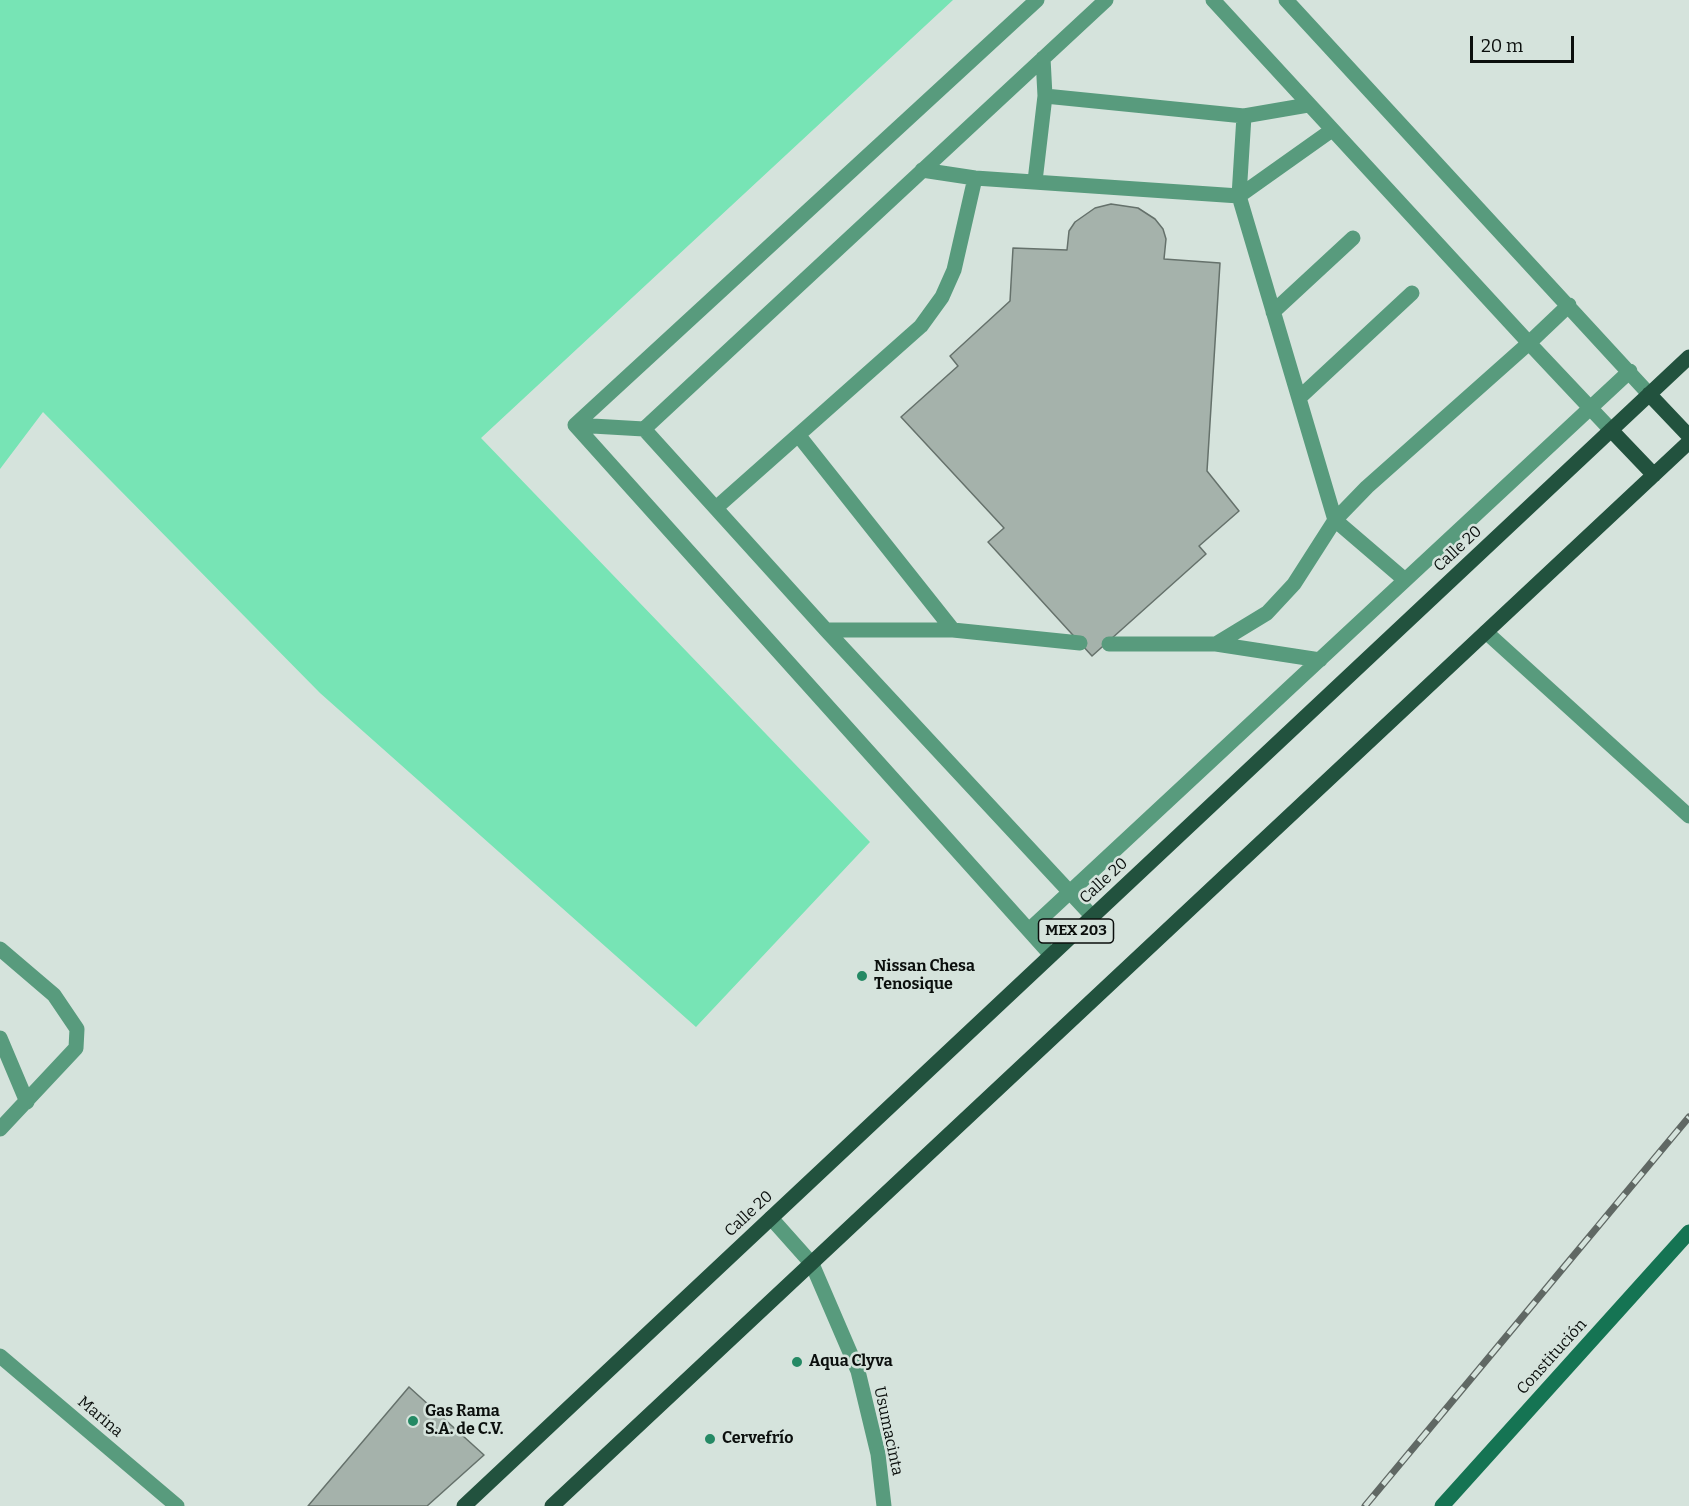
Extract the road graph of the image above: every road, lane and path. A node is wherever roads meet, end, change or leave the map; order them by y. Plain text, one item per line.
1 (1036, 0) edge
2 (1106, 0) edge
3 (1213, 0) edge
4 (1286, 0) edge
5 (1043, 58) junction
6 (1044, 96) junction
7 (1308, 105) junction
8 (1244, 116) junction
9 (1332, 130) junction
10 (922, 170) junction
11 (975, 178) junction
12 (1035, 181) junction
13 (1239, 196) junction
14 (1353, 238) dead end
15 (1412, 293) dead end
16 (1569, 305) junction
17 (1273, 312) junction
18 (1529, 344) junction
19 (1689, 357) edge
20 (1630, 371) junction
21 (1649, 394) junction
22 (1299, 398) junction
23 (1590, 408) junction
24 (575, 425) junction
25 (644, 429) junction
26 (1611, 430) junction
27 (799, 436) junction
28 (1689, 436) edge
29 (1689, 442) edge
30 (1654, 475) junction
31 (717, 507) junction
32 (1335, 520) junction
33 (1406, 580) junction
34 (826, 630) junction
35 (953, 630) junction
36 (1486, 632) junction
37 (1080, 643) dead end
38 (1108, 644) dead end
39 (1216, 644) junction
40 (1320, 660) junction
41 (1689, 816) edge
42 (1069, 891) junction
43 (1092, 916) junction
44 (1029, 930) junction
45 (0, 949) edge
46 (1051, 955) junction
47 (0, 1038) edge
48 (27, 1102) junction
49 (0, 1129) edge
50 (771, 1218) junction
51 (1689, 1232) edge
52 (812, 1263) junction
53 (0, 1356) edge
54 (177, 1506) edge
55 (464, 1506) edge
56 (552, 1506) edge
57 (884, 1506) edge
58 (1442, 1506) edge

1 - 24 street
2 - 5 street
3 - 7 street
4 - 16 street
5 - 6 street
5 - 10 street
6 - 8 street
6 - 12 street
7 - 8 street
7 - 9 street
8 - 13 street
9 - 13 street
9 - 18 street
10 - 11 street
10 - 25 street
11 - 12 street
11 - 27 street
12 - 13 street
13 - 17 street
14 - 17 street
15 - 22 street
16 - 18 street
16 - 20 street
17 - 22 street
18 - 23 street
18 - 32 street
19 - 21 main road, Calle 20 / MEX 203
20 - 21 street
20 - 23 street
21 - 26 main road, Calle 20 / MEX 203
21 - 28 main road
22 - 32 street
23 - 26 street
23 - 33 street
24 - 25 street
24 - 44 street
25 - 31 street
26 - 30 main road
26 - 43 main road, Calle 20 / MEX 203
27 - 31 street
27 - 35 street
29 - 30 main road
30 - 36 main road
31 - 34 street
32 - 33 street
32 - 39 street
33 - 40 street
34 - 35 street
34 - 42 street
35 - 37 street
36 - 41 street
36 - 52 main road
38 - 39 street
39 - 40 street
40 - 42 street
42 - 43 street
42 - 44 street
43 - 46 main road, Calle 20 / MEX 203
44 - 46 street
45 - 48 street
46 - 50 main road, Calle 20 / MEX 203
47 - 48 street
48 - 49 street
50 - 52 street, Usumacinta
50 - 55 main road, Calle 20 / MEX 203
51 - 58 main road, Constitución
52 - 56 main road
52 - 57 street, Usumacinta
53 - 54 street, Marina

